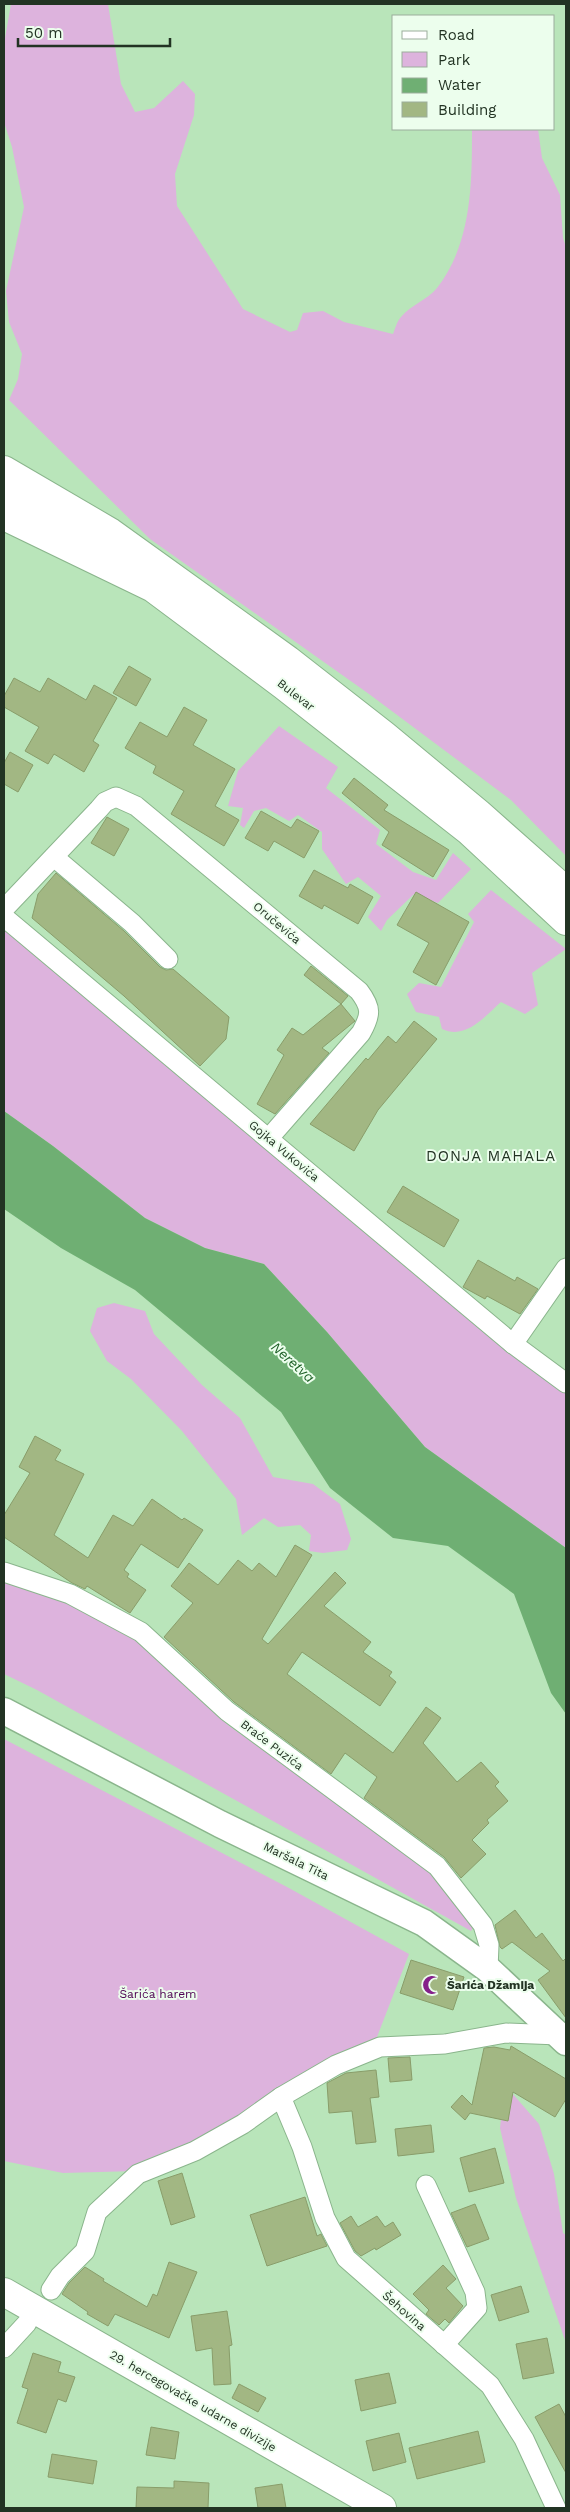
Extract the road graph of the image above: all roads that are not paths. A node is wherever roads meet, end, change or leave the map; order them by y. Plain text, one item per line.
1 (6, 480) edge
2 (4, 516) edge
3 (153, 588) junction
4 (54, 857) junction
5 (566, 891) edge
6 (4, 909) edge
7 (4, 917) edge
8 (566, 921) edge
9 (168, 959) dead end
10 (269, 1138) junction
11 (566, 1268) edge
12 (513, 1344) junction
13 (566, 1383) edge
14 (4, 1572) edge
15 (4, 1711) edge
16 (488, 1969) junction
17 (563, 2038) edge
18 (281, 2097) junction
19 (426, 2185) dead end
20 (51, 2290) dead end
21 (4, 2292) edge
22 (27, 2323) dead end
23 (444, 2345) junction
24 (4, 2348) edge
25 (382, 2508) edge
26 (556, 2508) edge

1 - 3 street, Bulevar
1 - 5 main road
2 - 3 main road
3 - 8 main road, Bulevar
4 - 6 street, Oručevića
4 - 9 street
4 - 10 street, Oručevića
7 - 10 street, Gojka Vukovića
10 - 12 street, Gojka Vukovića
11 - 12 street
12 - 13 street, Gojka Vukovića
14 - 16 street, Braće Puzića
15 - 16 street, Maršala Tita
16 - 17 street, Maršala Tita
17 - 18 street
18 - 20 street
18 - 23 street, Šehovina
19 - 23 street
21 - 25 main road, 29. hercegovačke udarne divizije
22 - 24 street
23 - 26 street, Šehovina

